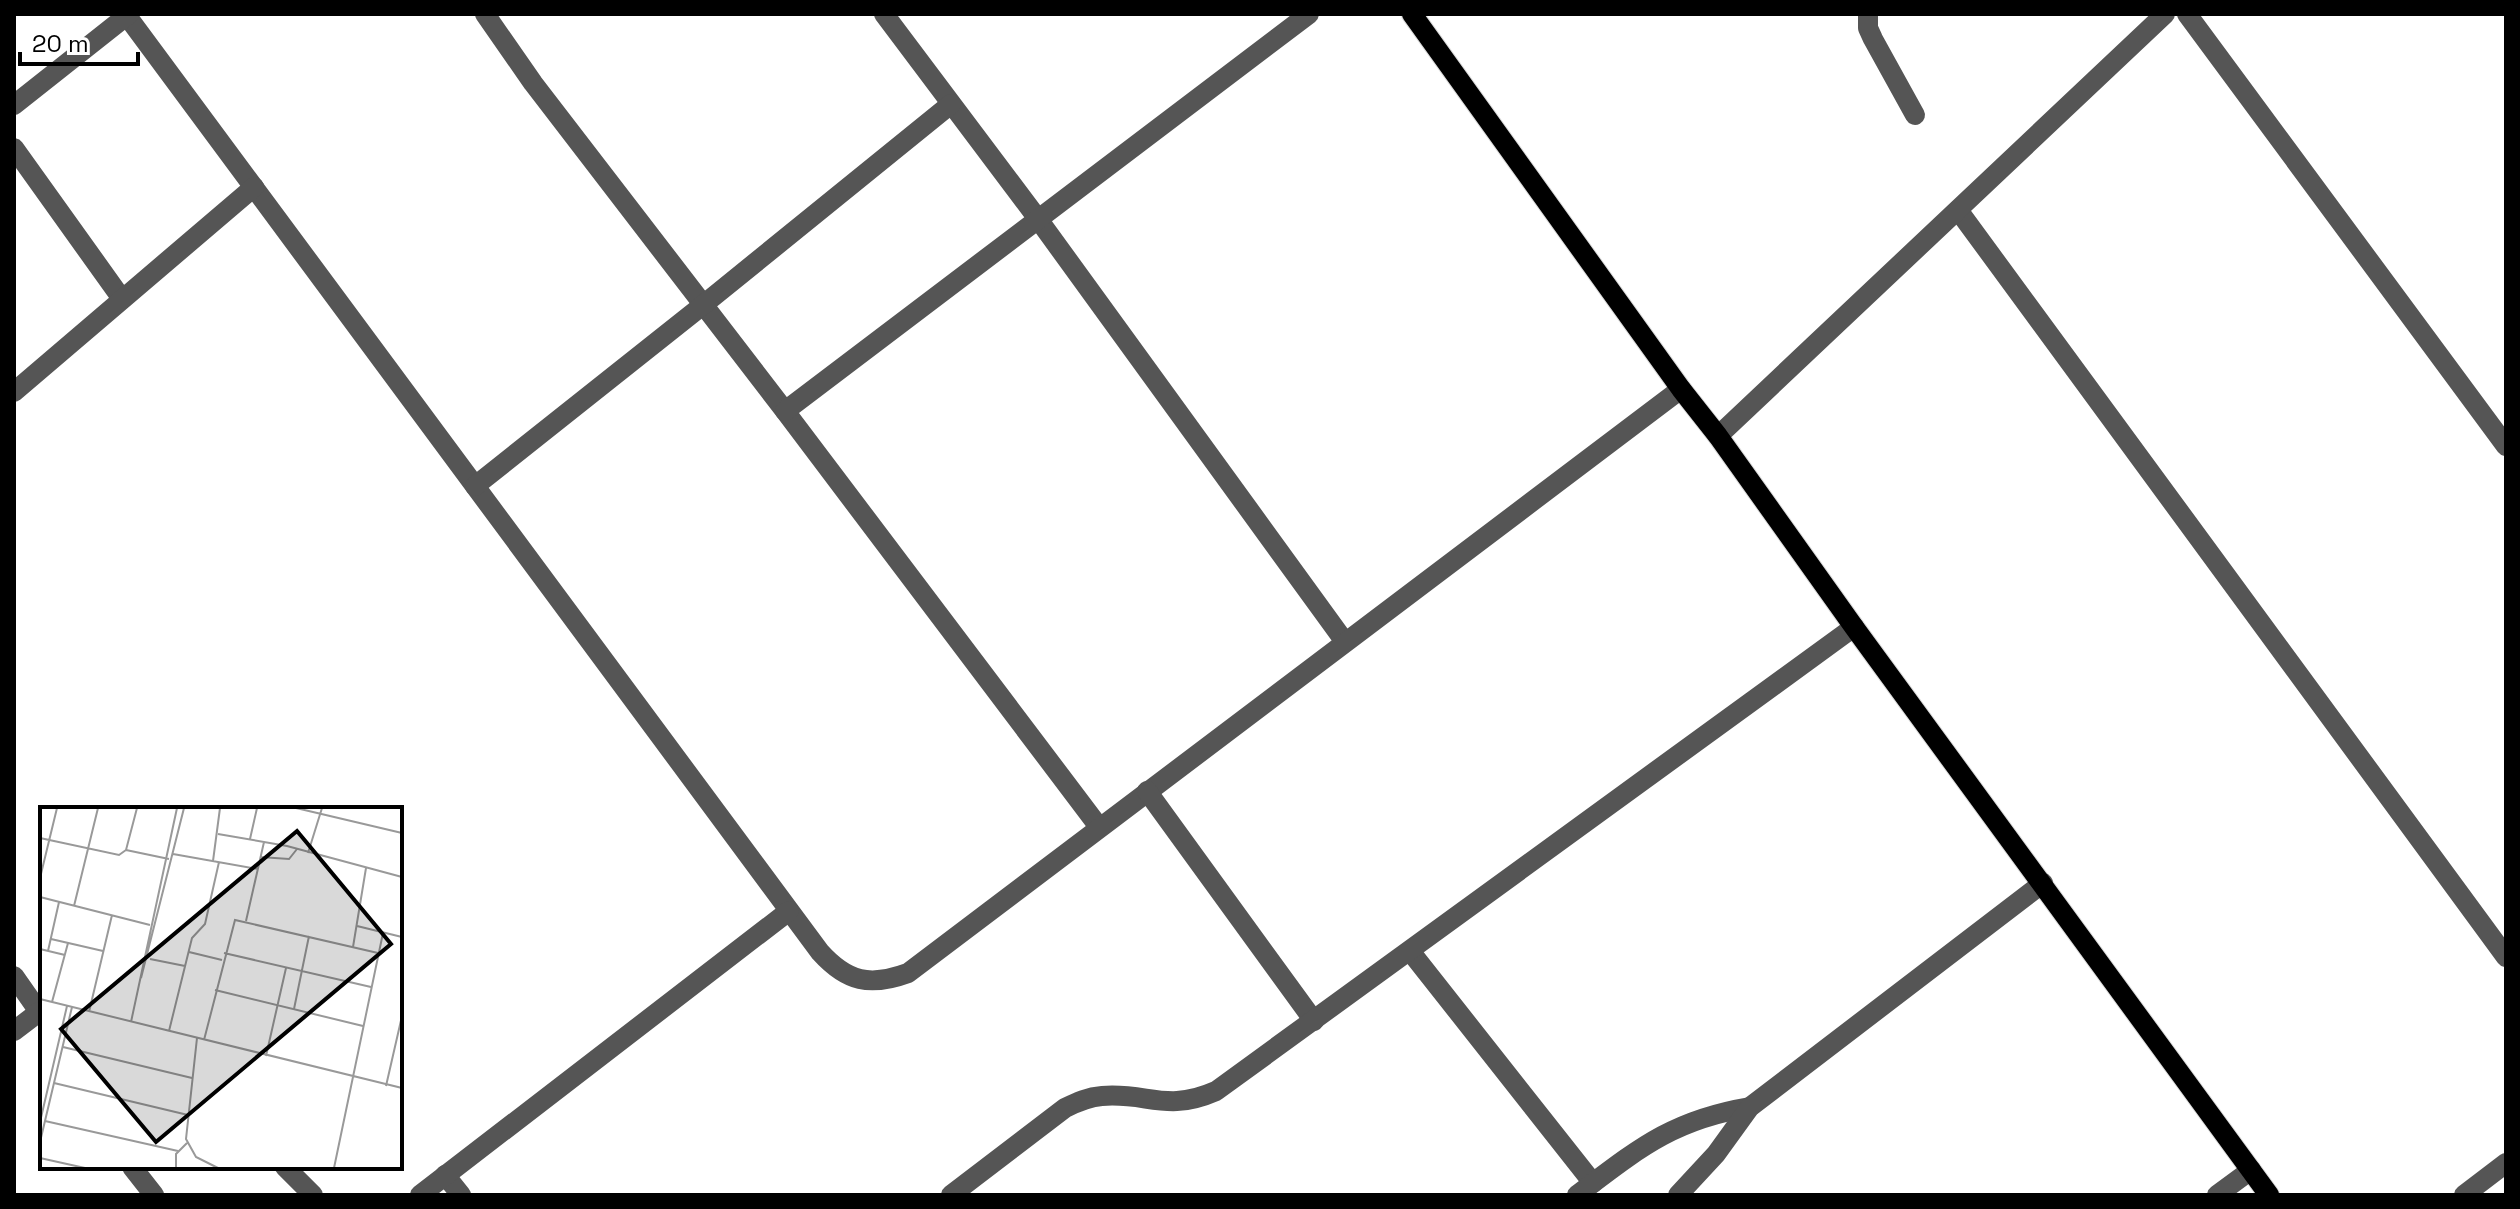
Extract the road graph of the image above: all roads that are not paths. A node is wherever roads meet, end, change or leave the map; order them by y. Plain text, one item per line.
1 (485, 14) edge
2 (884, 14) edge
3 (1309, 14) edge
4 (1412, 14) edge
5 (1868, 14) edge
6 (2165, 14) edge
7 (2187, 14) edge
8 (128, 15) edge
9 (951, 104) junction
10 (14, 105) edge
11 (1915, 115) dead end
12 (14, 148) edge
13 (254, 187) junction
14 (1958, 210) junction
15 (1038, 219) junction
16 (122, 299) junction
17 (703, 305) junction
18 (1681, 389) junction
19 (14, 392) edge
20 (785, 411) junction
21 (1718, 436) junction
22 (2506, 446) edge
23 (475, 486) junction
24 (1854, 627) junction
25 (1345, 642) junction
26 (1147, 791) junction
27 (1099, 827) junction
28 (2043, 883) junction
29 (789, 911) junction
30 (1410, 951) junction
31 (2506, 957) edge
32 (14, 976) edge
33 (40, 1013) edge
34 (40, 1015) edge
35 (1314, 1021) junction
36 (14, 1031) edge
37 (1750, 1107) junction
38 (2506, 1163) edge
39 (134, 1169) edge
40 (287, 1169) edge
41 (2251, 1170) junction
42 (445, 1175) junction
43 (1585, 1189) edge
44 (154, 1195) edge
45 (313, 1195) edge
46 (420, 1195) edge
47 (461, 1195) edge
48 (951, 1195) edge
49 (1678, 1195) edge
50 (2217, 1195) edge
51 (2269, 1195) edge
52 (2464, 1195) edge

1 - 17 street
2 - 9 street
3 - 15 street
4 - 18 main road
5 - 11 street
6 - 14 street
7 - 22 street
8 - 10 street
8 - 13 street
9 - 15 street
9 - 17 street
12 - 16 street
13 - 16 street
13 - 23 street
14 - 21 street
14 - 31 street
15 - 20 street
15 - 25 street
16 - 19 street
17 - 20 street
17 - 23 street
18 - 21 main road
18 - 25 street
20 - 27 street
21 - 24 main road
23 - 29 street
24 - 28 main road
24 - 30 street
25 - 26 street
26 - 27 street
26 - 35 street
27 - 29 street
28 - 37 street
28 - 41 main road
29 - 42 street
30 - 35 street
30 - 43 street
32 - 33 street
34 - 36 street
35 - 48 street
37 - 43 street
37 - 49 street
38 - 52 street
39 - 44 street
40 - 45 street
41 - 50 street
41 - 51 main road
42 - 46 street
42 - 47 street

